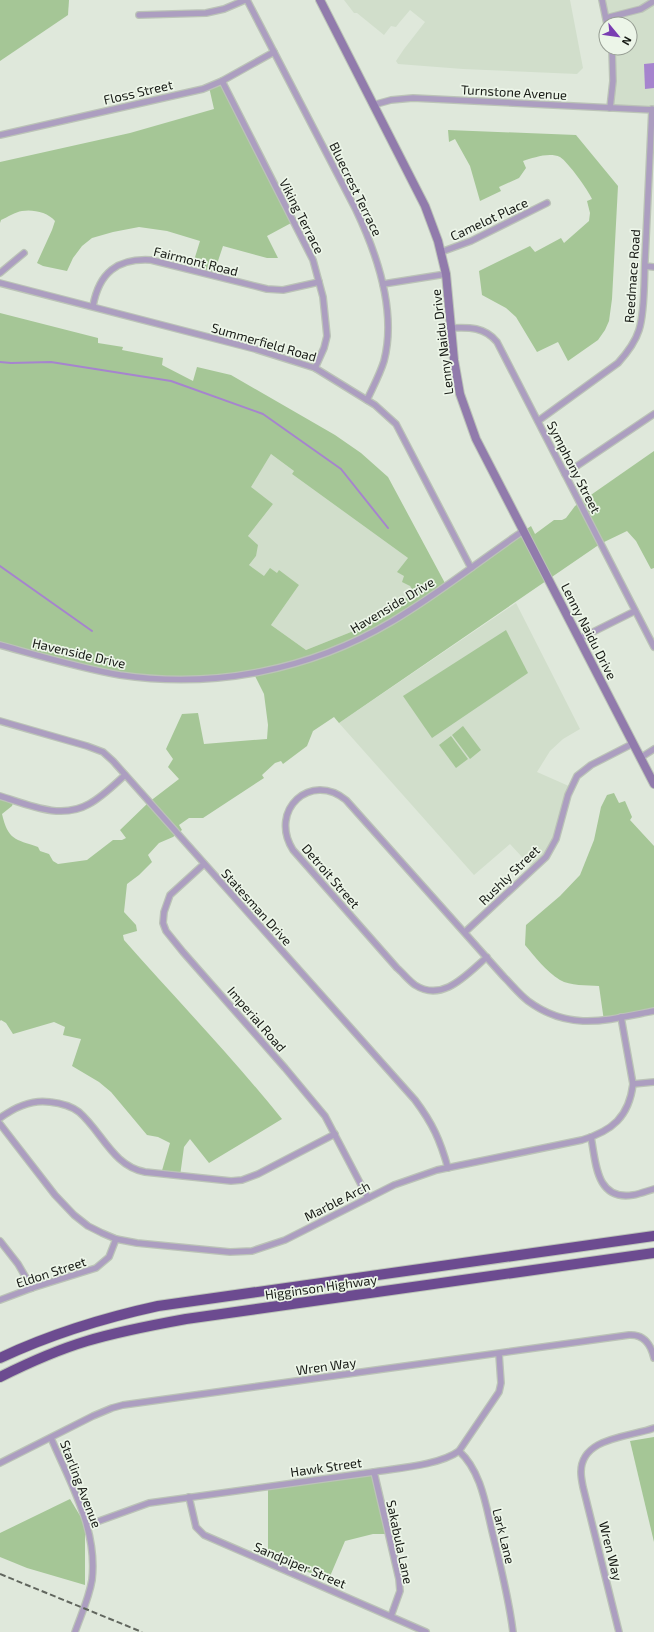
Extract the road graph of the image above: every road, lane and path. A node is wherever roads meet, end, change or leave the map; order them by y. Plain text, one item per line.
1 (246, 0) edge
2 (320, 0) edge
3 (602, 0) edge
4 (654, 1) edge
5 (139, 15) dead end
6 (605, 16) edge
7 (621, 16) edge
8 (274, 52) junction
9 (612, 56) edge
10 (222, 81) junction
11 (373, 105) junction
12 (610, 108) junction
13 (653, 110) edge
14 (0, 135) edge
15 (547, 203) dead end
16 (441, 252) junction
17 (24, 253) dead end
18 (645, 266) junction
19 (654, 267) edge
20 (0, 273) edge
21 (446, 274) junction
22 (319, 282) junction
23 (0, 283) edge
24 (383, 284) junction
25 (93, 306) junction
26 (451, 328) junction
27 (315, 368) junction
28 (367, 400) junction
29 (654, 414) edge
30 (538, 421) junction
31 (565, 474) junction
32 (523, 531) junction
33 (471, 568) junction
34 (635, 611) junction
35 (579, 639) junction
36 (0, 645) edge
37 (654, 647) edge
38 (0, 721) edge
39 (632, 744) junction
40 (654, 749) edge
41 (640, 758) junction
42 (125, 775) junction
43 (654, 784) edge
44 (0, 796) edge
45 (204, 864) junction
46 (465, 932) junction
47 (487, 957) junction
48 (654, 1011) edge
49 (621, 1017) junction
50 (654, 1082) edge
51 (633, 1084) junction
52 (0, 1118) edge
53 (0, 1124) edge
54 (336, 1134) junction
55 (592, 1137) junction
56 (448, 1168) junction
57 (654, 1189) edge
58 (368, 1198) junction
59 (654, 1236) edge
60 (116, 1239) junction
61 (0, 1241) edge
62 (654, 1253) edge
63 (32, 1288) junction
64 (0, 1300) edge
65 (499, 1354) junction
66 (0, 1358) edge
67 (654, 1358) edge
68 (0, 1377) edge
69 (654, 1428) edge
70 (51, 1438) junction
71 (459, 1451) junction
72 (0, 1463) edge
73 (374, 1472) junction
74 (189, 1497) junction
75 (88, 1525) junction
76 (391, 1616) junction
77 (75, 1632) edge
78 (426, 1632) edge
79 (513, 1632) edge
80 (619, 1632) edge

1 - 5 street
1 - 8 street, Bluecrest Terrace
2 - 11 street, Lenny Naidu Drive
3 - 6 street
4 - 7 street
8 - 10 street, Floss Street
8 - 24 street, Bluecrest Terrace
9 - 12 street
10 - 14 street, Floss Street
10 - 22 street, Viking Terrace
11 - 12 street, Turnstone Avenue
11 - 16 street, Lenny Naidu Drive
12 - 13 street, Turnstone Avenue
13 - 18 street, Reedmace Road
15 - 16 street, Camelot Place
16 - 21 street, Lenny Naidu Drive
17 - 20 street
18 - 19 street
18 - 30 street, Reedmace Road
21 - 24 street
21 - 26 street, Lenny Naidu Drive
22 - 25 street, Fairmont Road
22 - 27 street, Viking Terrace
23 - 25 street, Summerfield Road
24 - 28 street, Bluecrest Terrace
25 - 27 street, Summerfield Road
26 - 30 street, Symphony Street
26 - 32 street, Lenny Naidu Drive
27 - 28 street, Summerfield Road
28 - 33 street, Summerfield Road
29 - 31 street
30 - 31 street, Symphony Street
31 - 34 street, Symphony Street
32 - 33 street, Havenside Drive
32 - 35 street, Lenny Naidu Drive
33 - 36 street, Havenside Drive
34 - 35 street
34 - 37 street, Symphony Street
35 - 39 street, Lenny Naidu Drive
38 - 42 street, Statesman Drive
39 - 41 street, Lenny Naidu Drive
39 - 46 street, Rushly Street
40 - 41 street
41 - 43 street, Lenny Naidu Drive
42 - 44 street
42 - 45 street, Statesman Drive
45 - 54 street, Imperial Road
45 - 56 street, Statesman Drive
46 - 47 street, Detroit Street
46 - 47 street, Detroit Street
47 - 49 street, Detroit Street
48 - 49 street, Detroit Street
49 - 51 street, Marble Arch
50 - 51 street
51 - 55 street, Marble Arch
52 - 54 street
53 - 60 street, Marble Arch
54 - 58 street, Imperial Road
55 - 56 street, Marble Arch
55 - 57 street
56 - 58 street, Marble Arch
58 - 60 street, Marble Arch
59 - 66 highway, Higginson Highway
60 - 63 street, Eldon Street
61 - 63 street
62 - 68 highway, Higginson Highway
63 - 64 street, Eldon Street
65 - 67 street, Wren Way
65 - 70 street, Wren Way
65 - 71 street
69 - 80 street, Wren Way
70 - 72 street, Wren Way
70 - 75 street, Starling Avenue
71 - 73 street, Hawk Street
71 - 79 street, Lark Lane
73 - 74 street, Hawk Street
73 - 76 street, Sakabula Lane
74 - 75 street, Hawk Street
74 - 76 street, Sandpiper Street
75 - 77 street, Starling Avenue
76 - 78 street, Sandpiper Street

